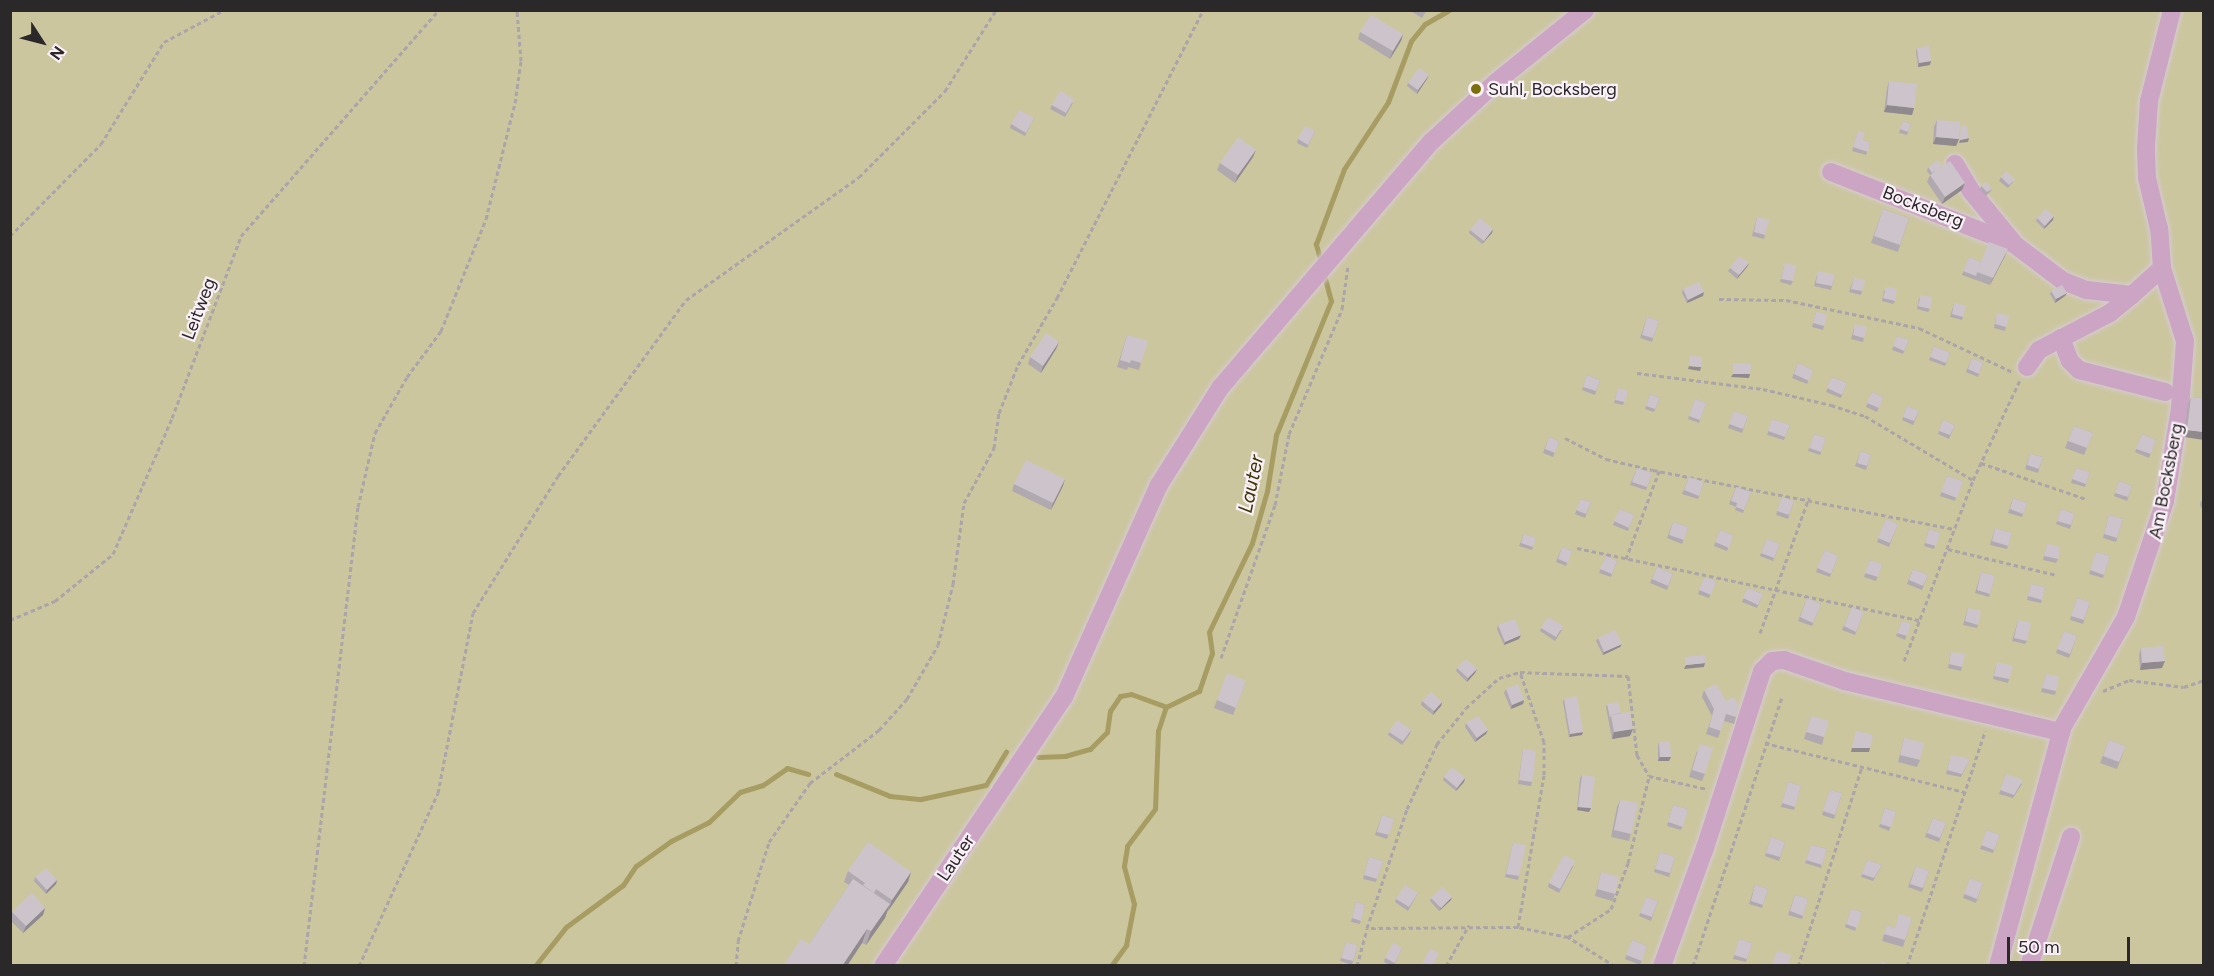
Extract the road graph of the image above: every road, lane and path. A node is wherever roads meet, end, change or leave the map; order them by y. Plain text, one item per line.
1 (224, 10) edge
2 (439, 10) edge
3 (517, 10) edge
4 (996, 10) edge
5 (1203, 10) edge
6 (1584, 10) edge
7 (2172, 10) edge
8 (1955, 164) edge
9 (1831, 172) dead end
10 (10, 236) edge
11 (1346, 237) junction
12 (2014, 243) junction
13 (2163, 268) junction
14 (2132, 295) junction
15 (1719, 299) dead end
16 (2061, 338) junction
17 (2027, 367) dead end
18 (1637, 373) dead end
19 (2165, 392) dead end
20 (1565, 438) dead end
21 (1981, 464) junction
22 (1659, 471) junction
23 (1973, 480) junction
24 (1809, 498) junction
25 (2086, 499) dead end
26 (1955, 529) junction
27 (1577, 548) dead end
28 (1948, 549) junction
29 (1626, 559) junction
30 (2056, 575) dead end
31 (1776, 591) junction
32 (10, 620) edge
33 (1920, 620) junction
34 (1760, 633) dead end
35 (1221, 658) dead end
36 (1904, 661) dead end
37 (1520, 672) junction
38 (2204, 680) edge
39 (2097, 693) dead end
40 (1782, 697) dead end
41 (1990, 713) junction
42 (2061, 732) junction
43 (1765, 743) junction
44 (1862, 766) junction
45 (1649, 776) junction
46 (1725, 789) junction
47 (1965, 792) junction
48 (2071, 837) dead end
49 (1469, 925) junction
50 (1518, 927) junction
51 (1367, 928) junction
52 (1568, 937) junction
53 (304, 966) edge
54 (359, 966) edge
55 (736, 966) edge
56 (883, 966) edge
57 (1357, 966) edge
58 (1446, 966) edge
59 (1615, 966) edge
60 (1662, 966) edge
61 (1693, 966) edge
62 (1798, 966) edge
63 (1907, 966) edge
64 (1998, 966) edge
65 (2029, 966) edge

1 - 10 path
2 - 32 path, Leitweg
3 - 53 path
4 - 54 path
5 - 55 path
6 - 11 street, Lauter
7 - 13 street, Am Bocksberg
8 - 12 street, Bocksberg
9 - 12 street, Bocksberg
11 - 35 path
11 - 56 street, Lauter
12 - 14 street, Bocksberg
13 - 14 street
13 - 42 street, Am Bocksberg
14 - 16 street
15 - 21 path
16 - 17 street
16 - 19 street
18 - 23 path
20 - 22 path
21 - 23 path
21 - 25 path
22 - 24 path
22 - 29 path
23 - 26 path
24 - 26 path
24 - 31 path
26 - 28 path
27 - 29 path
28 - 30 path
28 - 33 path
29 - 31 path
31 - 33 path
31 - 34 path
33 - 36 path
37 - 45 path
37 - 50 path
37 - 51 path
38 - 39 path
40 - 43 path
41 - 42 street
41 - 46 street
41 - 47 path
42 - 64 street, Am Bocksberg
43 - 44 path
43 - 61 path
44 - 47 path
44 - 62 path
45 - 46 path
45 - 52 path
46 - 60 street
47 - 63 path
48 - 65 street
49 - 50 path
49 - 51 path
49 - 58 path
50 - 52 path
51 - 57 path
52 - 59 path

